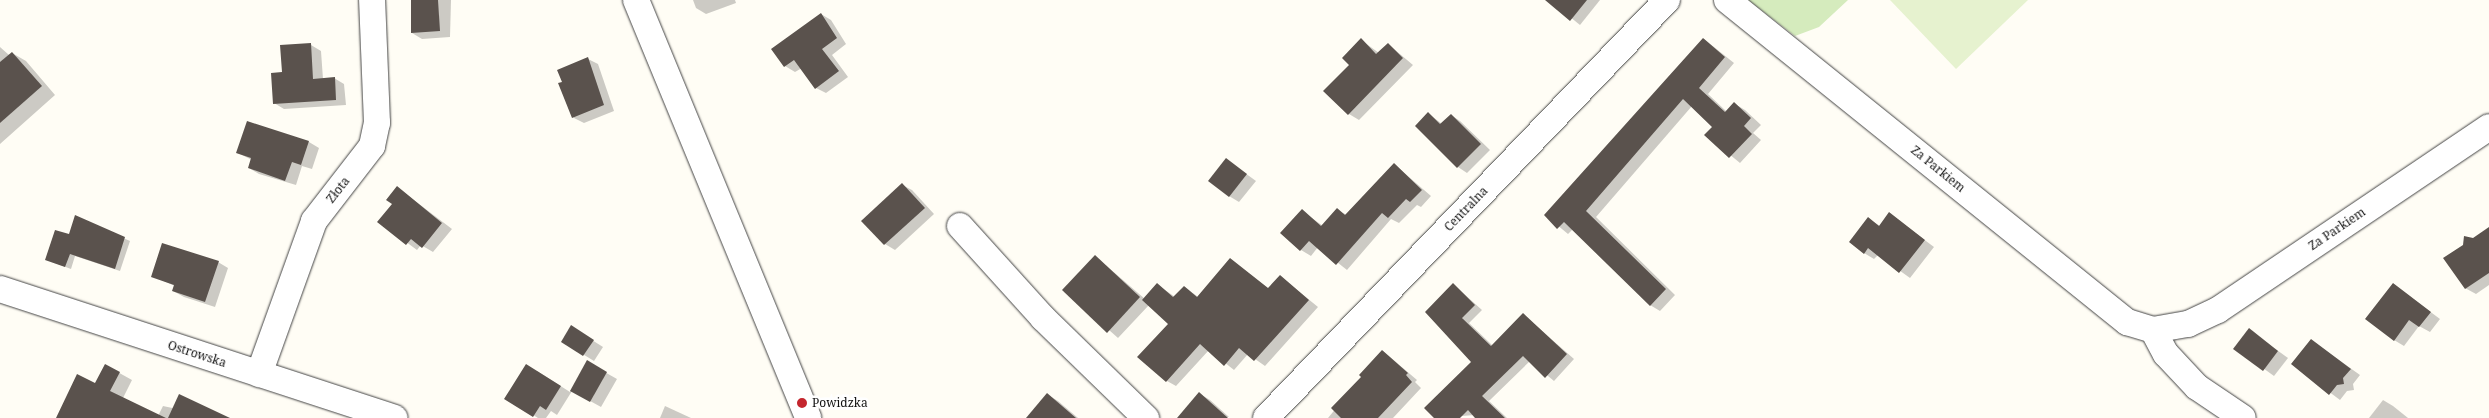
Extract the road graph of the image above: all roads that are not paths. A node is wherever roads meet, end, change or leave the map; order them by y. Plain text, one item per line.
1 (372, 0) edge
2 (636, 0) edge
3 (1667, 0) edge
4 (1727, 0) edge
5 (2489, 127) edge
6 (960, 226) dead end
7 (0, 289) edge
8 (2153, 330) junction
9 (260, 374) junction
10 (394, 418) edge
11 (808, 418) edge
12 (1146, 418) edge
13 (1266, 418) edge
14 (2243, 418) edge

1 - 9 street, Złota
2 - 11 street
3 - 13 street, Centralna
4 - 8 street, Za Parkiem
5 - 8 street, Za Parkiem
6 - 12 street
7 - 9 street, Ostrowska
8 - 14 street
9 - 10 street, Ostrowska

